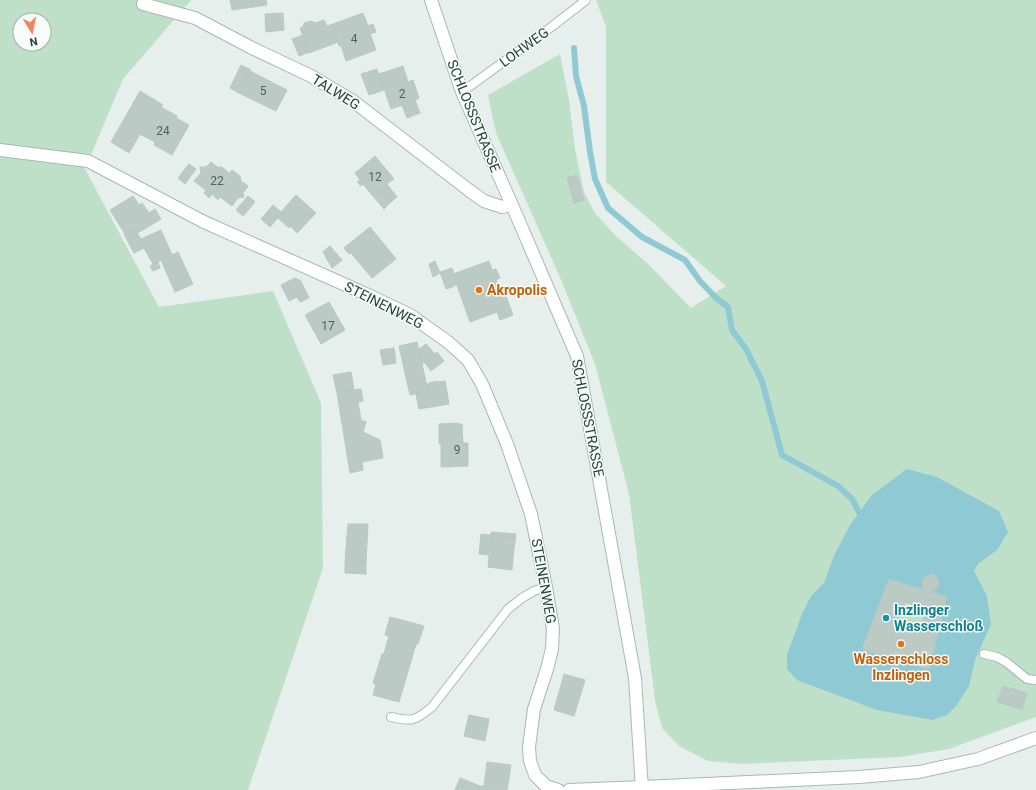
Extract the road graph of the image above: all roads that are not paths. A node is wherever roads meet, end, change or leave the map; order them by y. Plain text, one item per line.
1 (431, 0) edge
2 (586, 0) edge
3 (143, 4) dead end
4 (462, 92) junction
5 (0, 150) edge
6 (512, 205) junction
7 (546, 587) junction
8 (984, 654) dead end
9 (1036, 680) edge
10 (391, 717) dead end
11 (1036, 738) edge
12 (642, 789) edge
13 (558, 790) edge
14 (569, 790) edge

1 - 4 street, SCHLOSSSTRASSE
2 - 4 lane, LOHWEG
3 - 6 street, TALWEG
4 - 6 street, SCHLOSSSTRASSE
5 - 7 street, STEINENWEG
6 - 12 street, SCHLOSSSTRASSE
7 - 10 lane
7 - 13 street, STEINENWEG
8 - 9 lane
11 - 12 street
12 - 14 street

